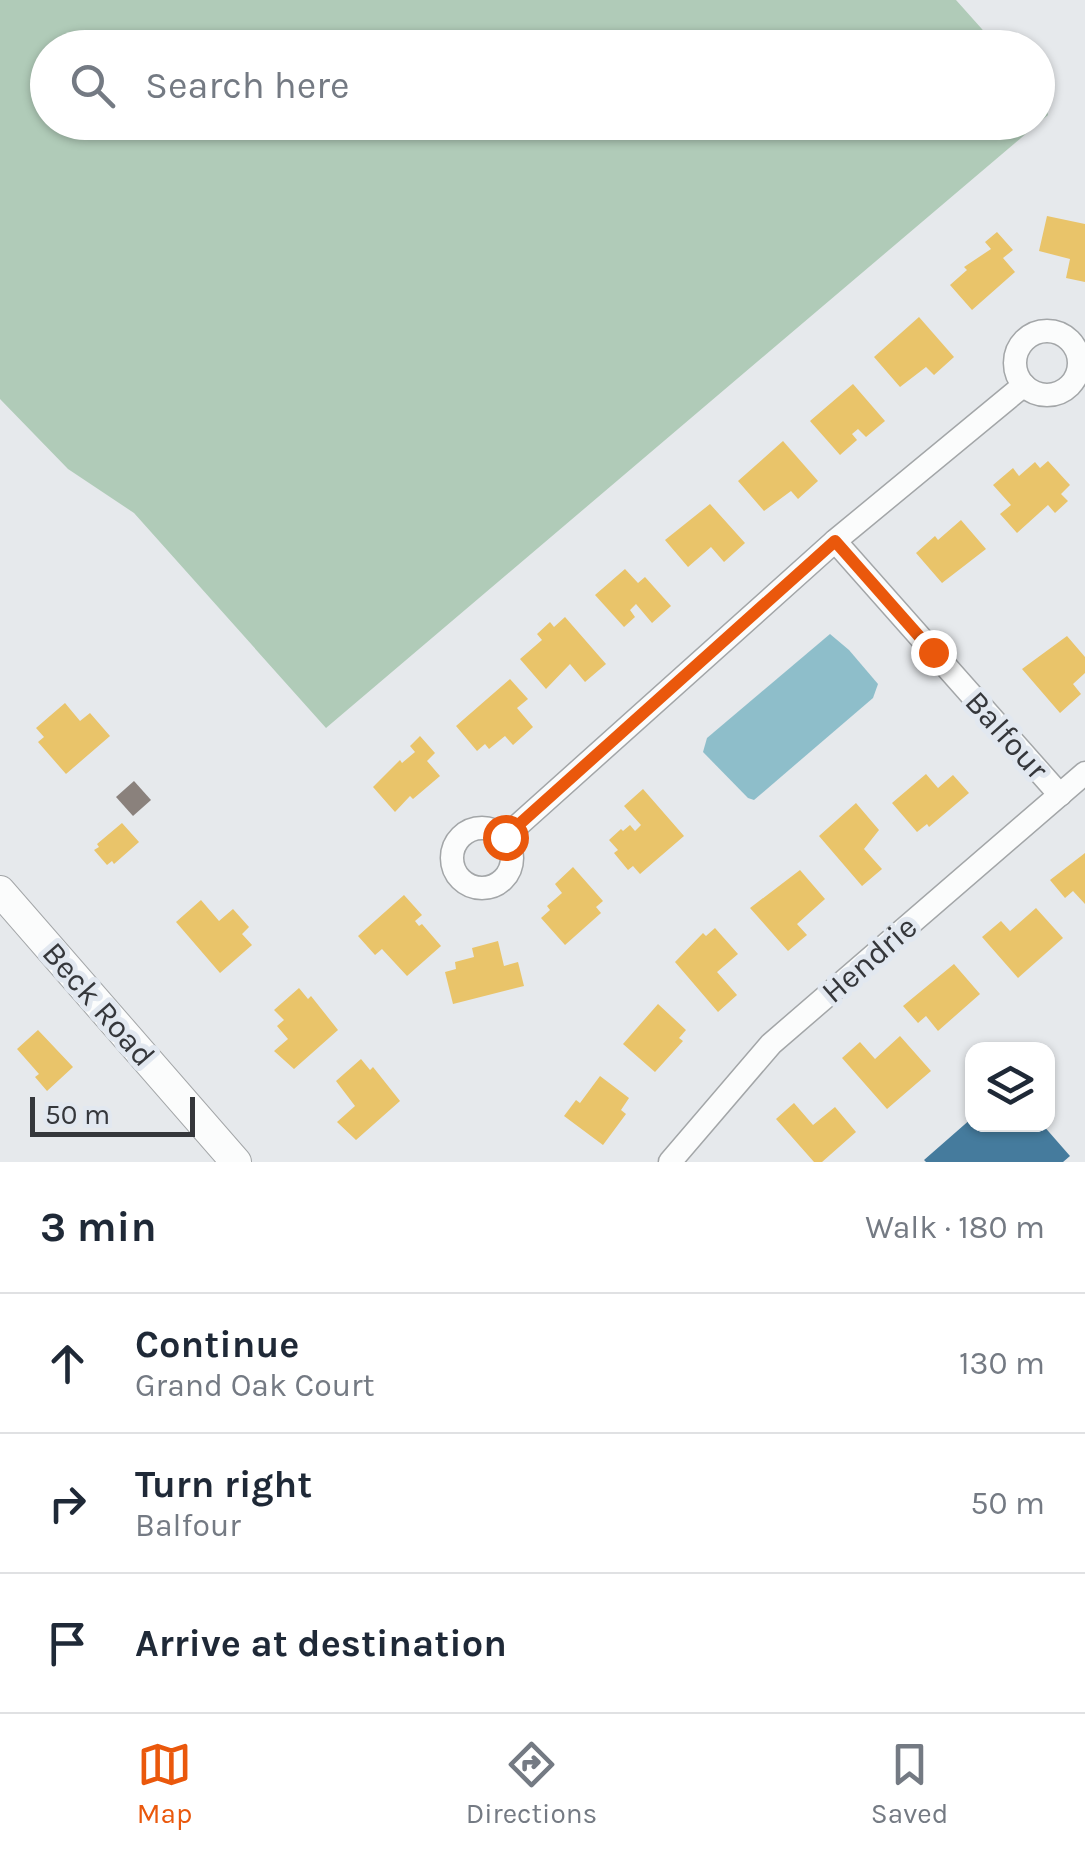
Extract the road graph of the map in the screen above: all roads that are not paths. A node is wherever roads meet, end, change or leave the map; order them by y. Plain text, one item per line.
1 (1024, 385) dead end
2 (835, 541) junction
3 (1085, 773) edge
4 (1060, 795) junction
5 (505, 837) dead end
6 (0, 891) edge
7 (236, 1162) edge
8 (670, 1162) edge

1 - 2 street
2 - 4 street, Balfour
2 - 5 street
3 - 4 street, Hendrie
4 - 8 street, Hendrie
6 - 7 main road, Beck Road

